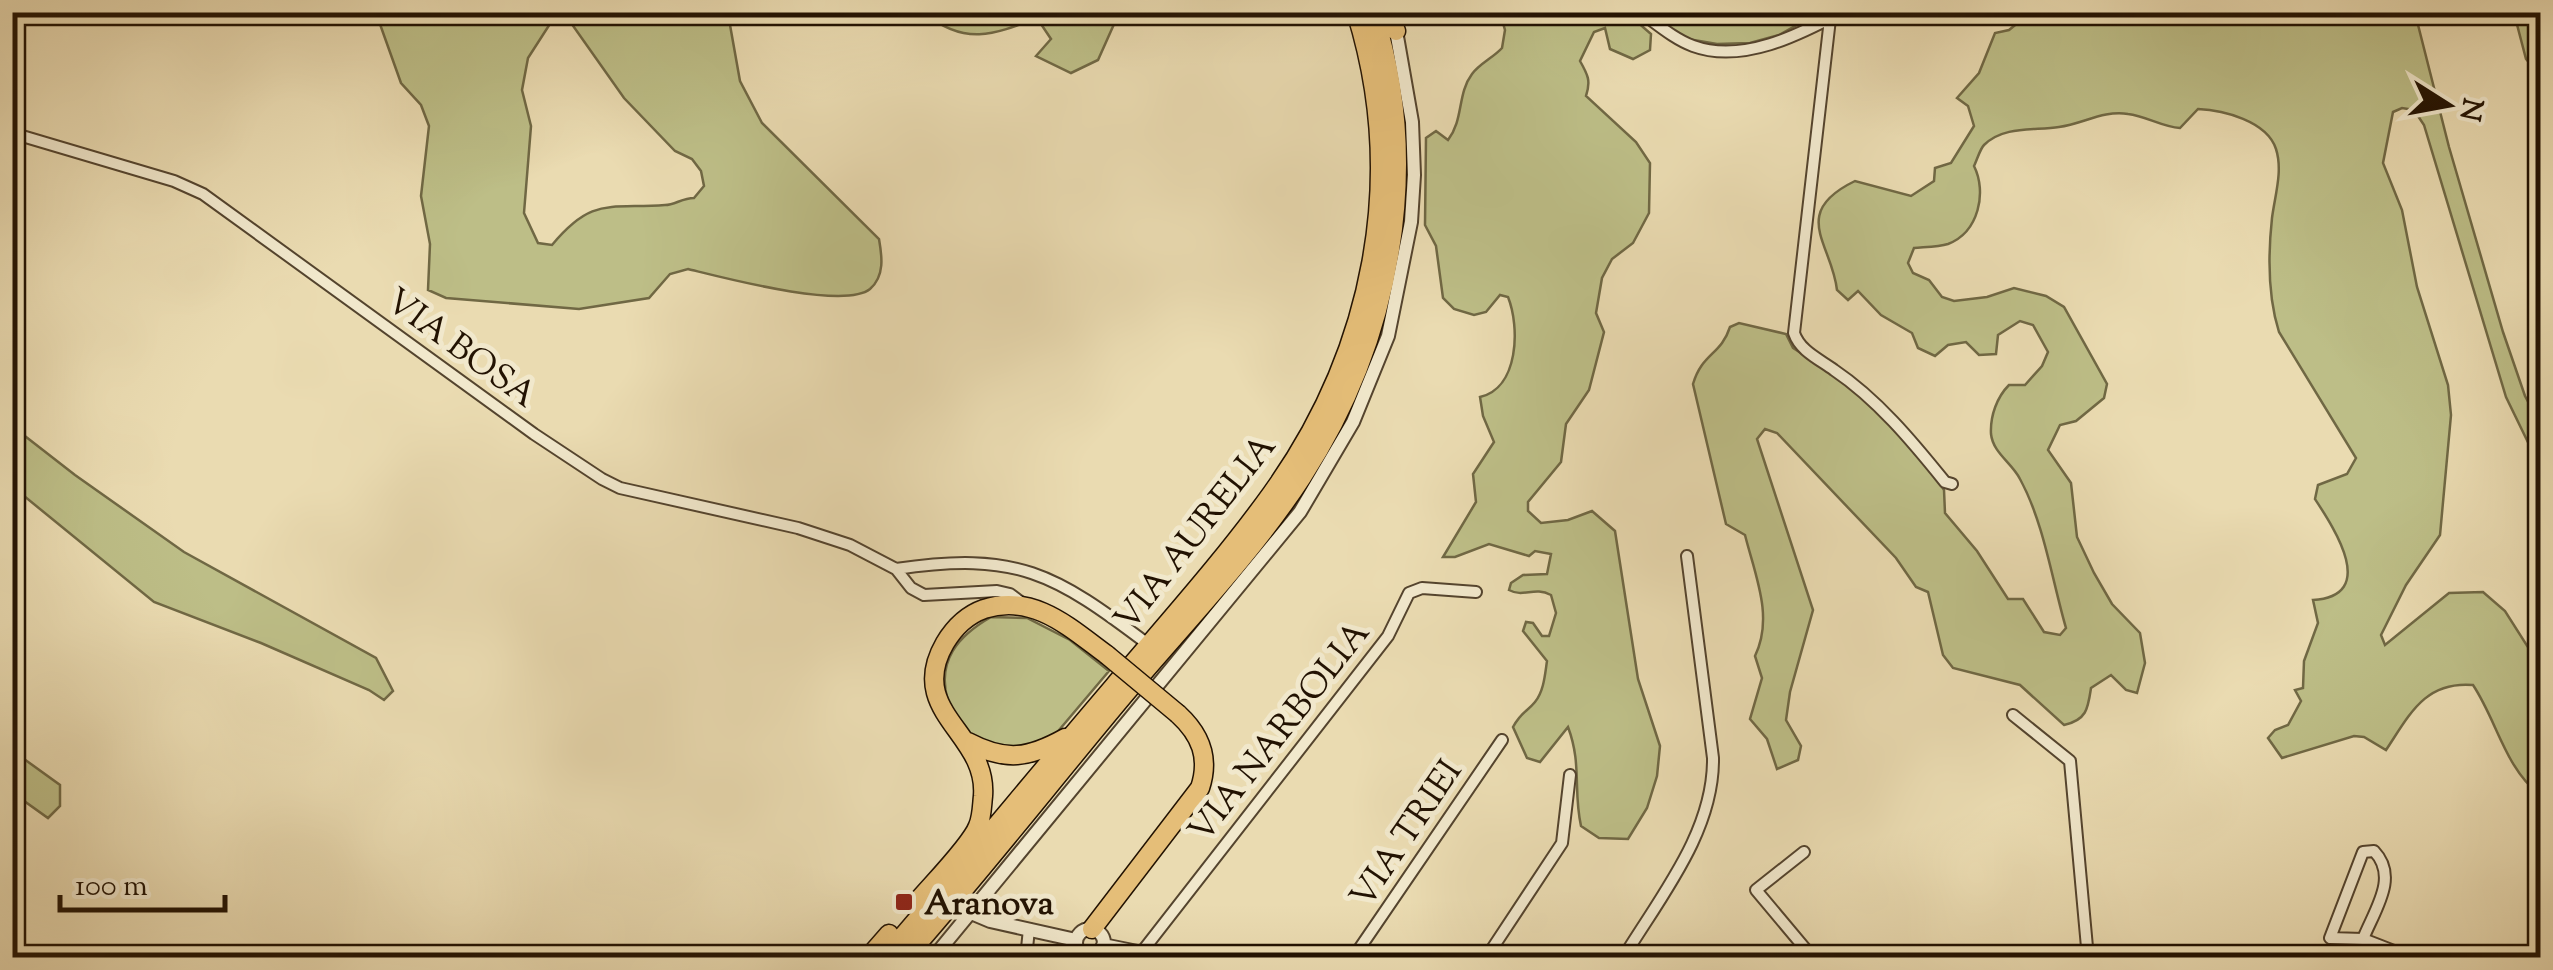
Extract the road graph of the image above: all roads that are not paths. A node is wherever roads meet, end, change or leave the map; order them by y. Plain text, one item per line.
1 (1356, 12) edge
2 (1373, 12) edge
3 (1640, 12) edge
4 (1842, 12) edge
5 (1392, 19) edge
6 (1830, 19) junction
7 (12, 133) edge
8 (1952, 484) dead end
9 (1687, 556) dead end
10 (896, 569) junction
11 (1476, 592) dead end
12 (1027, 606) junction
13 (1148, 644) junction
14 (2013, 714) dead end
15 (1074, 732) junction
16 (1502, 740) dead end
17 (966, 741) junction
18 (1570, 775) dead end
19 (978, 827) junction
20 (1804, 852) dead end
21 (971, 913) junction
22 (1092, 928) junction
23 (1029, 929) junction
24 (2364, 939) junction
25 (1076, 940) junction
26 (1101, 952) edge
27 (1142, 953) junction
28 (868, 958) edge
29 (884, 958) edge
30 (905, 958) edge
31 (934, 958) edge
32 (1026, 958) edge
33 (1167, 958) edge
34 (1353, 958) edge
35 (1486, 958) edge
36 (1623, 958) edge
37 (1814, 958) edge
38 (2088, 958) edge
39 (2400, 958) edge

1 - 13 highway, VIA AURELIA
2 - 30 highway, VIA AURELIA
3 - 6 street
4 - 6 street
5 - 21 street
6 - 8 street
7 - 10 street, VIA BOSA
9 - 36 street
10 - 12 street, VIA BOSA
10 - 13 street
11 - 27 street, VIA NARBOLIA
12 - 17 highway
12 - 22 highway, bridge
13 - 15 highway, VIA AURELIA
14 - 38 street
15 - 17 highway
15 - 19 highway
15 - 29 highway, VIA AURELIA
16 - 34 street, VIA TRIEI
17 - 19 highway
18 - 35 street
19 - 28 highway
20 - 37 street
21 - 23 street
21 - 31 street
22 - 25 street
22 - 26 street
23 - 25 street
23 - 32 street
24 - 24 street
24 - 39 street
25 - 26 street
26 - 27 street
27 - 33 street

